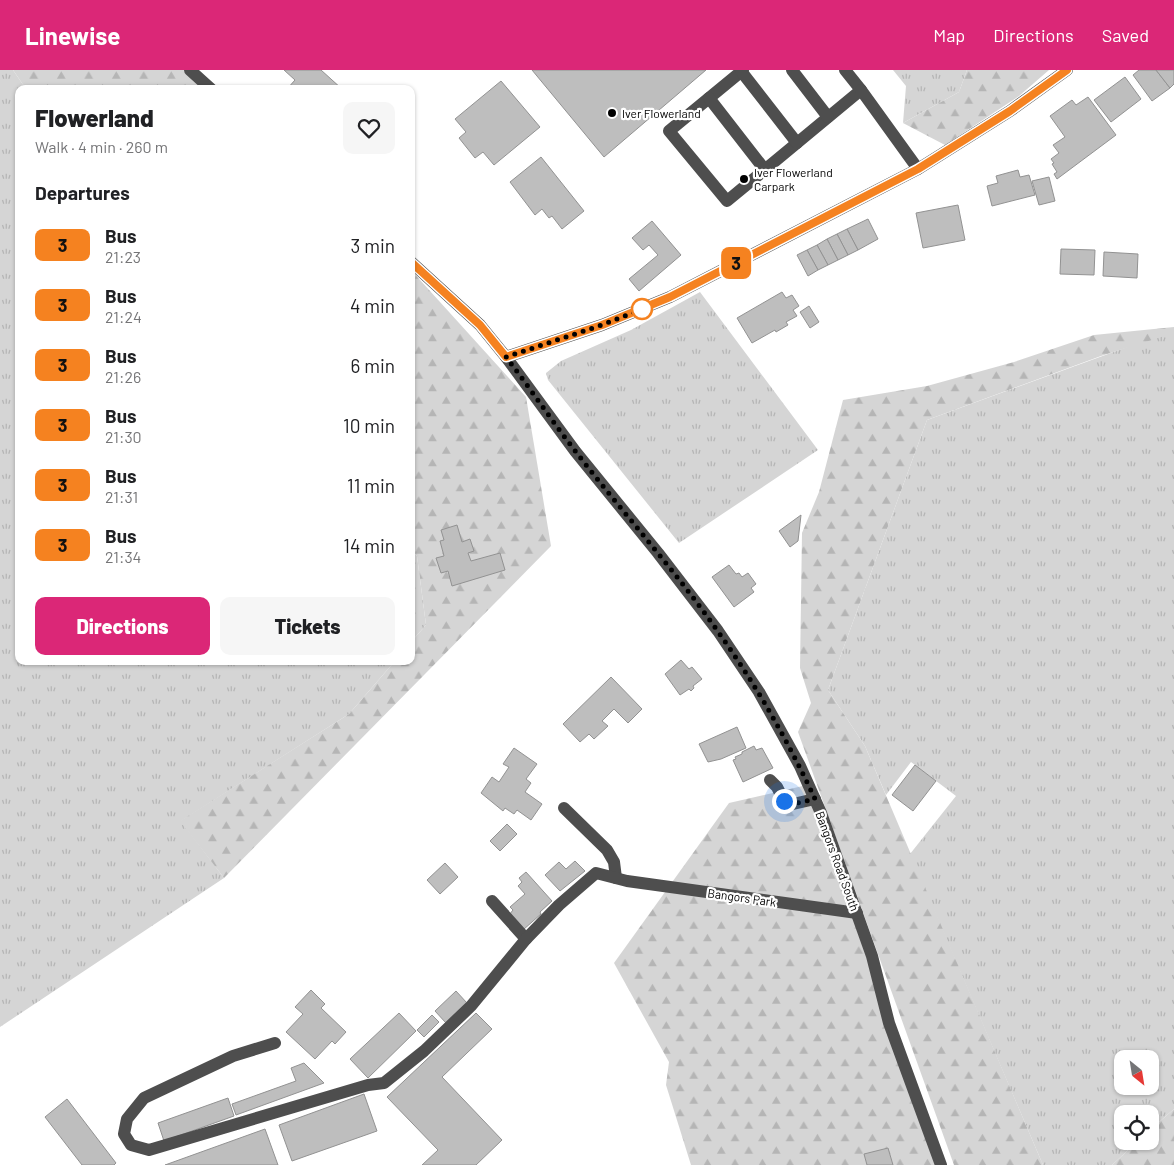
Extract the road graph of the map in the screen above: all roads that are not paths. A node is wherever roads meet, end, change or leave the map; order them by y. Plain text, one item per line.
1 (190, 70) edge
2 (792, 70) edge
3 (845, 70) edge
4 (1067, 70) edge
5 (742, 71) edge
6 (207, 85) edge
7 (861, 90) junction
8 (708, 98) junction
9 (828, 117) junction
10 (797, 143) junction
11 (918, 169) junction
12 (764, 170) junction
13 (415, 266) edge
14 (506, 357) junction
15 (770, 780) dead end
16 (815, 799) junction
17 (564, 808) dead end
18 (621, 880) junction
19 (492, 901) dead end
20 (857, 913) junction
21 (526, 939) junction
22 (275, 1042) dead end
23 (941, 1165) edge

1 - 6 street
2 - 9 street
3 - 7 street
4 - 11 street
5 - 8 street
5 - 10 street
7 - 9 street
7 - 11 street
8 - 12 street
8 - 12 street
9 - 10 street
10 - 12 street
11 - 14 street
13 - 14 street, Bangors Road South
14 - 16 street, Bangors Road South
15 - 16 street
16 - 20 street, Bangors Road South
17 - 18 street
18 - 20 street, Bangors Park
18 - 21 street, Bangors Park
19 - 21 street
20 - 23 street, Bangors Road South
21 - 22 street

